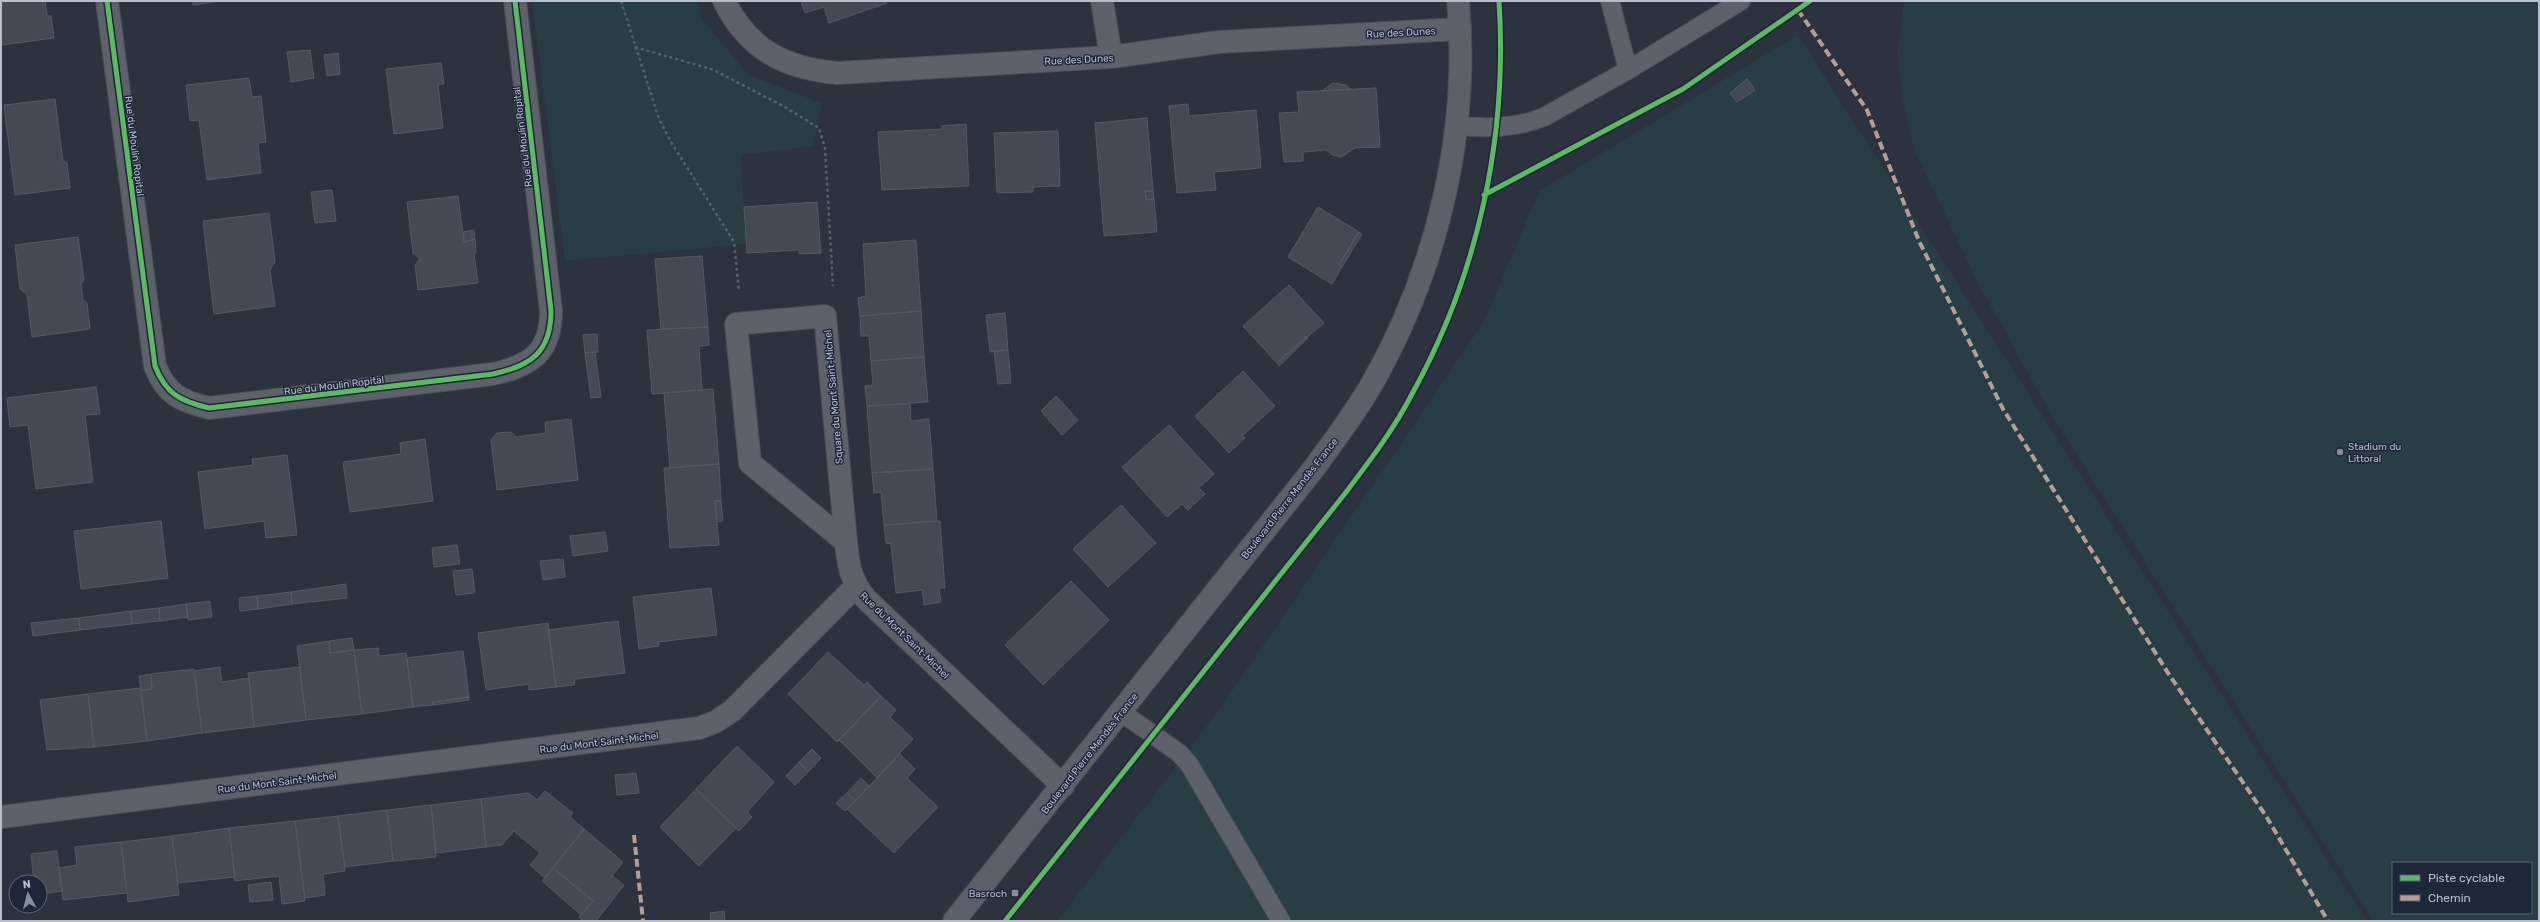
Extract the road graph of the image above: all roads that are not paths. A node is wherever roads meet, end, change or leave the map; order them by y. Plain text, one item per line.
1 (108, 1) edge
2 (515, 1) edge
3 (724, 1) edge
4 (1102, 1) edge
5 (1458, 1) edge
6 (1610, 1) edge
7 (1741, 1) edge
8 (1460, 29) junction
9 (1111, 57) junction
10 (1628, 70) junction
11 (1456, 126) junction
12 (846, 542) junction
13 (856, 586) junction
14 (1121, 712) junction
15 (1063, 786) junction
16 (1, 817) edge
17 (954, 921) edge
18 (1281, 921) edge

1 - 2 street, Rue du Moulin Ropital
3 - 9 street, Rue des Dunes
4 - 9 street
5 - 8 street, Boulevard Pierre Mendès France
6 - 10 lane
7 - 10 lane
8 - 9 street, Rue des Dunes
8 - 11 street, Boulevard Pierre Mendès France
10 - 11 lane
11 - 14 street, Boulevard Pierre Mendès France
12 - 12 street, Square du Mont Saint-Michel
12 - 13 street, Square du Mont Saint-Michel
13 - 15 street, Rue du Mont Saint-Michel
13 - 16 street, Rue du Mont Saint-Michel
14 - 15 street, Boulevard Pierre Mendès France
14 - 18 lane
15 - 17 street, Boulevard Pierre Mendès France

